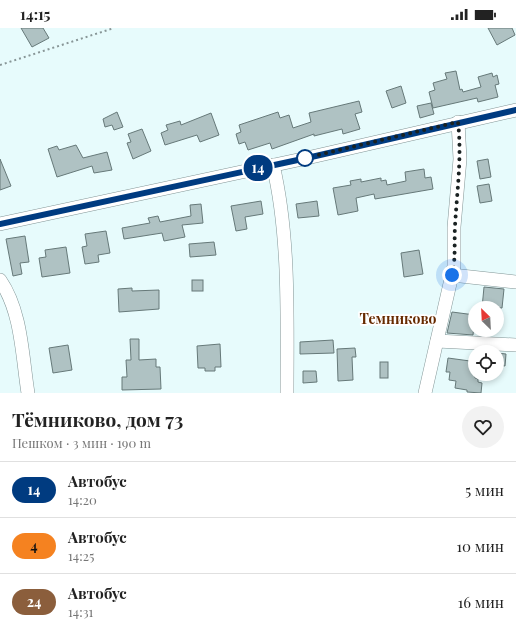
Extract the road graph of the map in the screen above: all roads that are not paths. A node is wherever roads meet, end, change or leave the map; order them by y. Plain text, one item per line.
1 (516, 110) edge
2 (458, 122) junction
3 (273, 165) junction
4 (0, 224) edge
5 (452, 275) junction
6 (0, 280) edge
7 (516, 282) edge
8 (437, 341) junction
9 (516, 344) edge
10 (28, 393) edge
11 (287, 393) edge
12 (425, 393) edge

1 - 2 street
2 - 3 street
2 - 5 street
3 - 4 street
3 - 11 street
5 - 7 street
5 - 8 street
6 - 10 street
8 - 9 street
8 - 12 street

